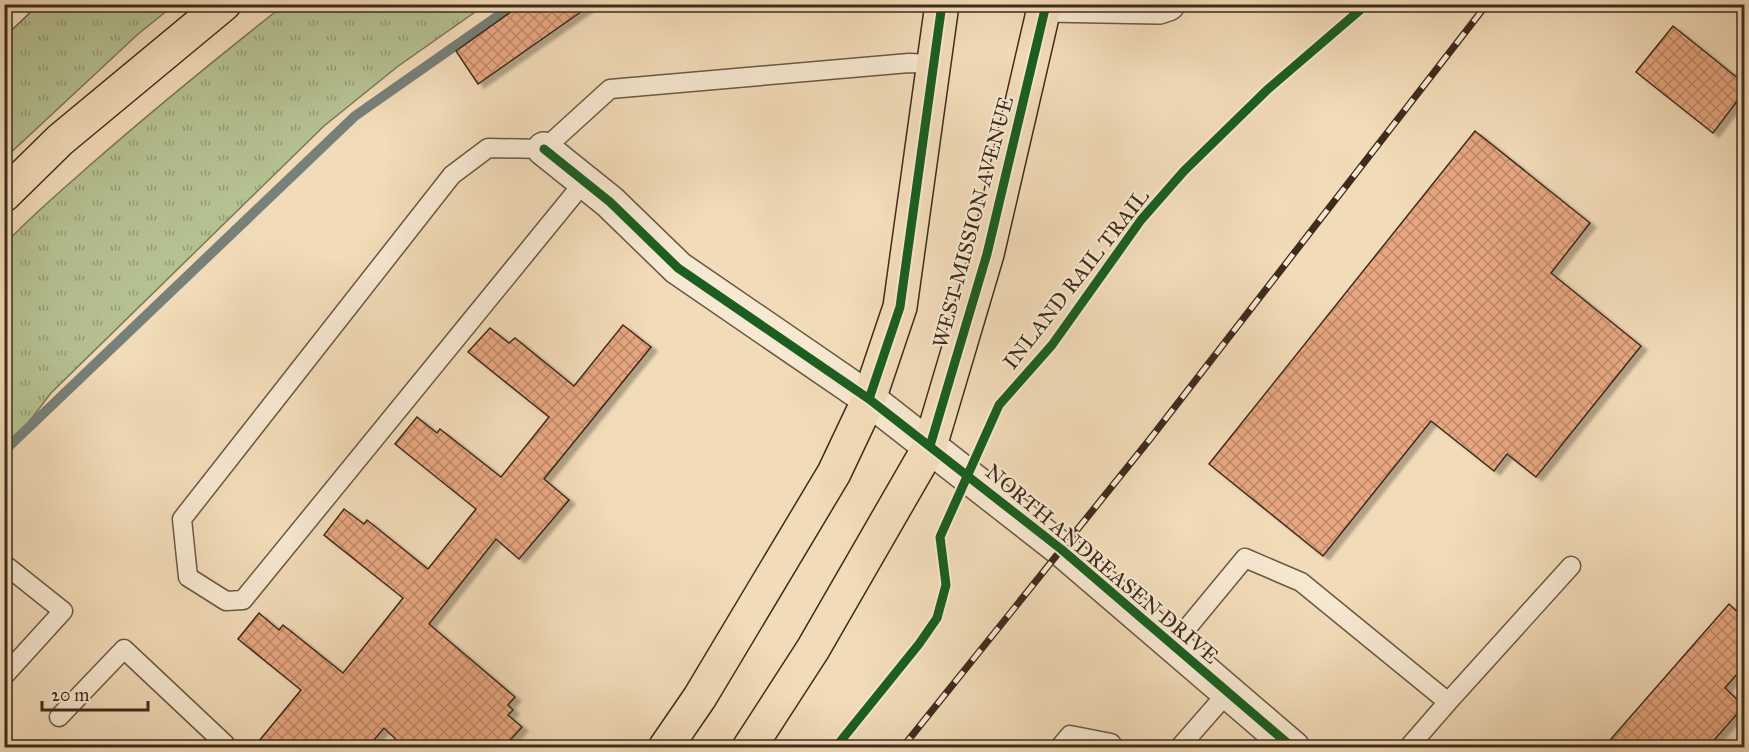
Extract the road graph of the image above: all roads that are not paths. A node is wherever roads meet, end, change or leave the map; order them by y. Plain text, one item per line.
1 (25, 4) edge
2 (224, 4) edge
3 (942, 4) edge
4 (1168, 4) edge
5 (1046, 5) edge
6 (4, 24) edge
7 (934, 64) junction
8 (544, 149) junction
9 (584, 182) junction
10 (4, 195) edge
11 (869, 399) junction
12 (930, 446) junction
13 (4, 564) edge
14 (1570, 566) dead end
15 (1173, 645) junction
16 (4, 676) edge
17 (1228, 692) junction
18 (1448, 702) junction
19 (59, 717) dead end
20 (222, 747) edge
21 (665, 747) edge
22 (749, 747) edge
23 (1059, 747) edge
24 (1114, 747) edge
25 (1179, 747) edge
26 (1293, 747) edge
27 (1408, 747) edge

1 - 6 lane
2 - 10 main road
3 - 7 main road
4 - 5 street
5 - 12 main road, WEST MISSION AVENUE
7 - 8 lane
7 - 11 main road
8 - 9 street, NORTH ANDREASEN DRIVE
8 - 9 lane
9 - 11 street, NORTH ANDREASEN DRIVE
11 - 12 street, NORTH ANDREASEN DRIVE
11 - 21 main road
12 - 15 street, NORTH ANDREASEN DRIVE
12 - 22 main road, WEST MISSION AVENUE
13 - 16 lane
14 - 18 lane
15 - 17 street, NORTH ANDREASEN DRIVE
15 - 18 lane
17 - 25 lane
17 - 26 street, NORTH ANDREASEN DRIVE
18 - 27 lane
19 - 20 lane
23 - 24 lane

